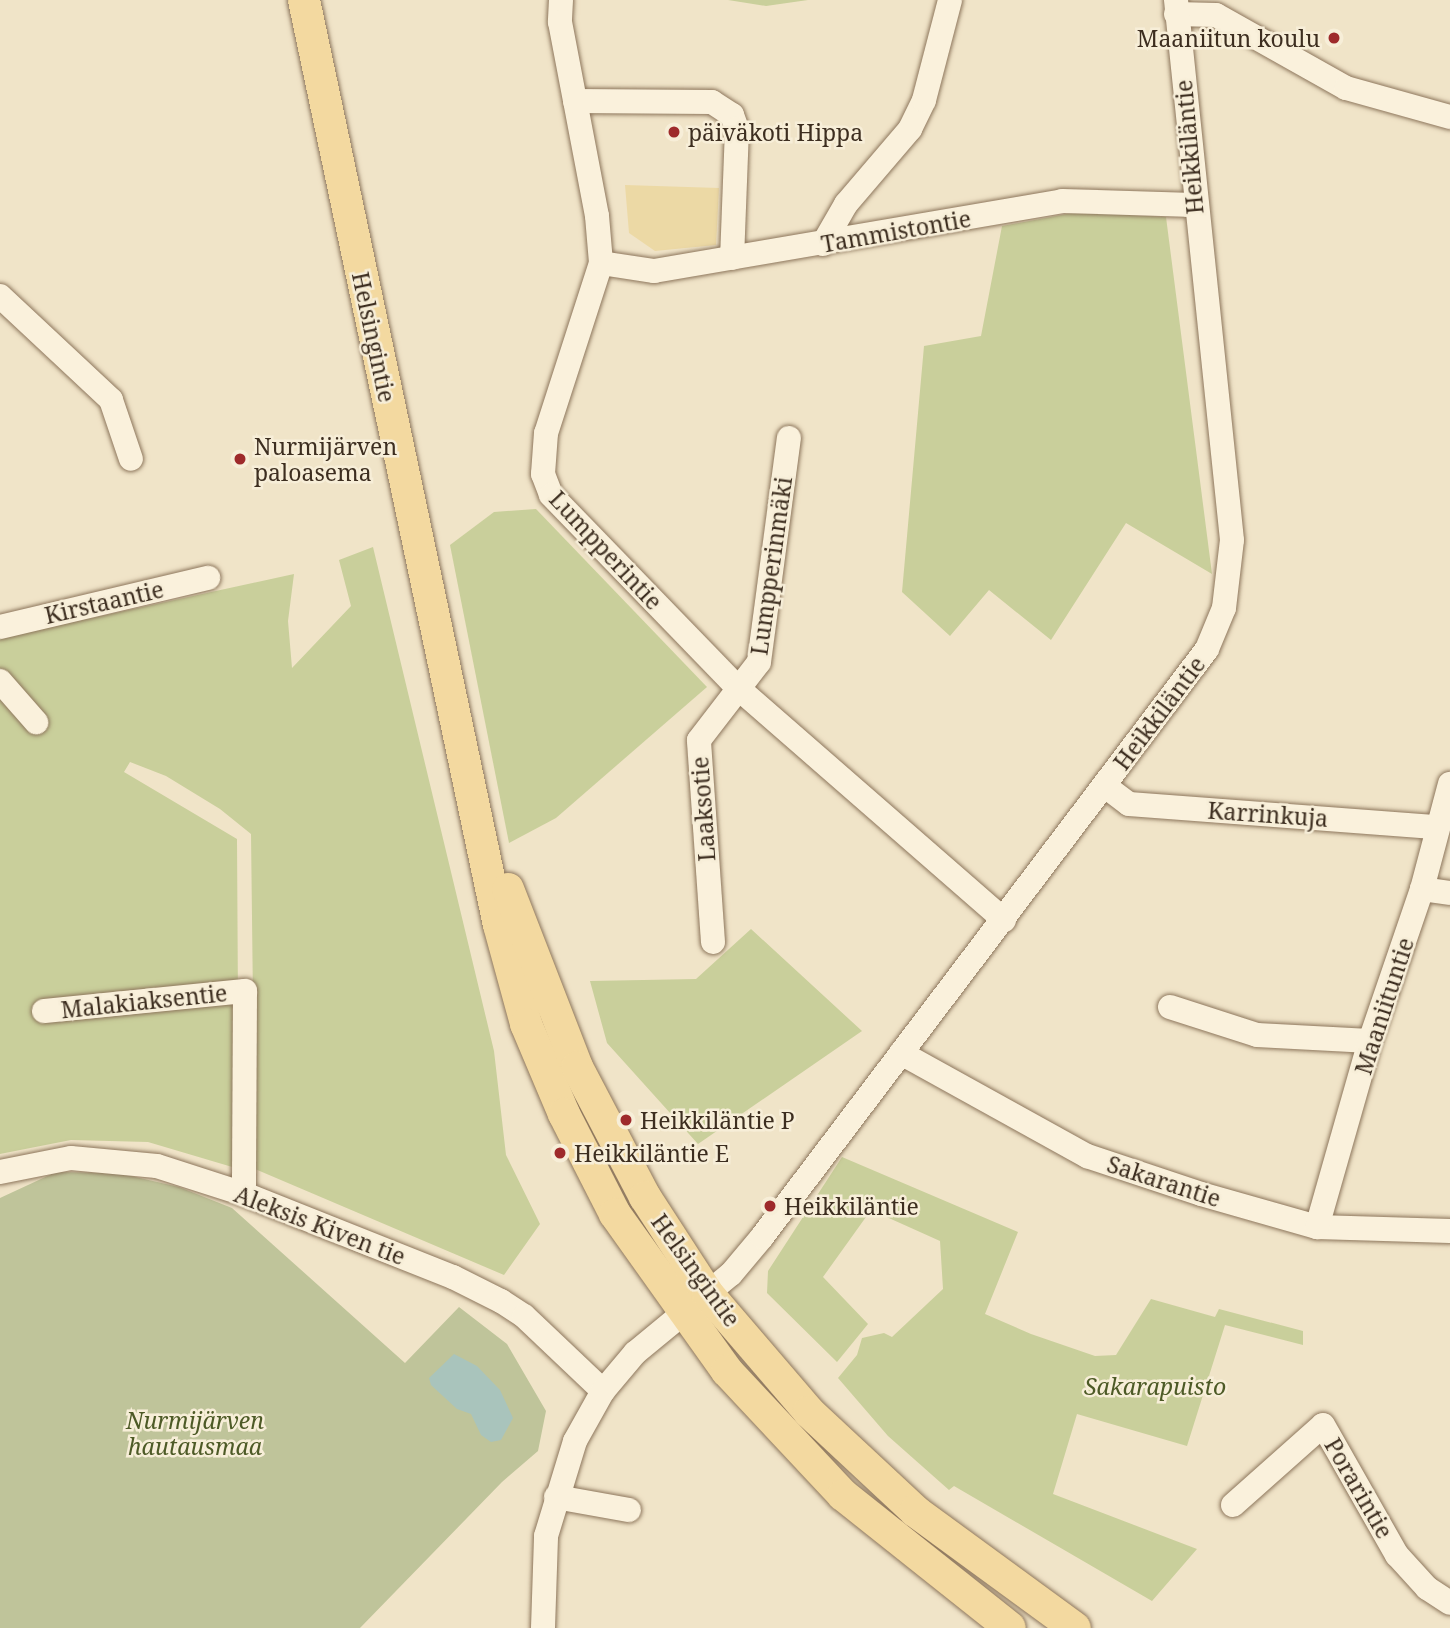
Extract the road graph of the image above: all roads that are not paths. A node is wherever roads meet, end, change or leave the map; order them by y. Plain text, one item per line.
1 (304, 0) edge
2 (561, 0) edge
3 (950, 0) edge
4 (1176, 7) edge
5 (575, 101) junction
6 (1450, 117) edge
7 (1194, 205) junction
8 (823, 244) junction
9 (732, 258) junction
10 (601, 263) junction
11 (0, 296) edge
12 (789, 438) dead end
13 (131, 459) dead end
14 (208, 578) dead end
15 (0, 626) edge
16 (0, 681) edge
17 (738, 688) junction
18 (37, 722) dead end
19 (1450, 784) edge
20 (1105, 786) junction
21 (474, 796) junction
22 (1437, 827) junction
23 (1422, 889) junction
24 (1450, 893) edge
25 (1004, 920) junction
26 (713, 942) dead end
27 (1170, 1007) dead end
28 (44, 1011) dead end
29 (1370, 1041) junction
30 (901, 1053) junction
31 (0, 1172) edge
32 (244, 1194) junction
33 (1317, 1227) junction
34 (1450, 1231) edge
35 (708, 1294) junction
36 (682, 1313) junction
37 (603, 1391) junction
38 (556, 1497) junction
39 (1233, 1505) dead end
40 (629, 1510) dead end
41 (1450, 1603) edge
42 (542, 1628) edge
43 (1010, 1628) edge
44 (1076, 1628) edge

1 - 21 main road, Helsingintie
2 - 5 street, Lumpperintie
3 - 8 street
4 - 6 street
4 - 7 street, Heikkiläntie
5 - 9 street
5 - 10 street, Lumpperintie
7 - 8 street, Tammistontie
7 - 20 street, Heikkiläntie
8 - 9 street, Tammistontie
9 - 10 street, Tammistontie
10 - 17 street, Lumpperintie
11 - 13 street
12 - 17 street, Lumpperinmäki
14 - 15 street, Kirstaantie
16 - 18 street
17 - 25 street, Lumpperintie
17 - 26 street, Laaksotie
19 - 22 street, Maaniituntie
20 - 22 street, Karrinkuja
20 - 25 street, Heikkiläntie
21 - 35 main road, Helsingintie
21 - 36 main road, Helsingintie
22 - 23 street, Maaniituntie
23 - 24 street
23 - 29 street, Maaniituntie
25 - 30 street, Heikkiläntie
27 - 29 street
28 - 32 street, Malakiaksentie
29 - 33 street, Maaniituntie
30 - 33 street, Sakarantie
30 - 35 street, Heikkiläntie
31 - 32 street, Aleksis Kiven tie
32 - 37 street, Aleksis Kiven tie
33 - 34 street, Sakarantie
35 - 36 street, Heikkiläntie
35 - 44 main road, Helsingintie
36 - 37 street, Heikkiläntie
36 - 43 main road, Helsingintie
37 - 38 street, Heikkiläntie
38 - 40 street
38 - 42 street, Heikkiläntie
39 - 41 street, Porarintie

